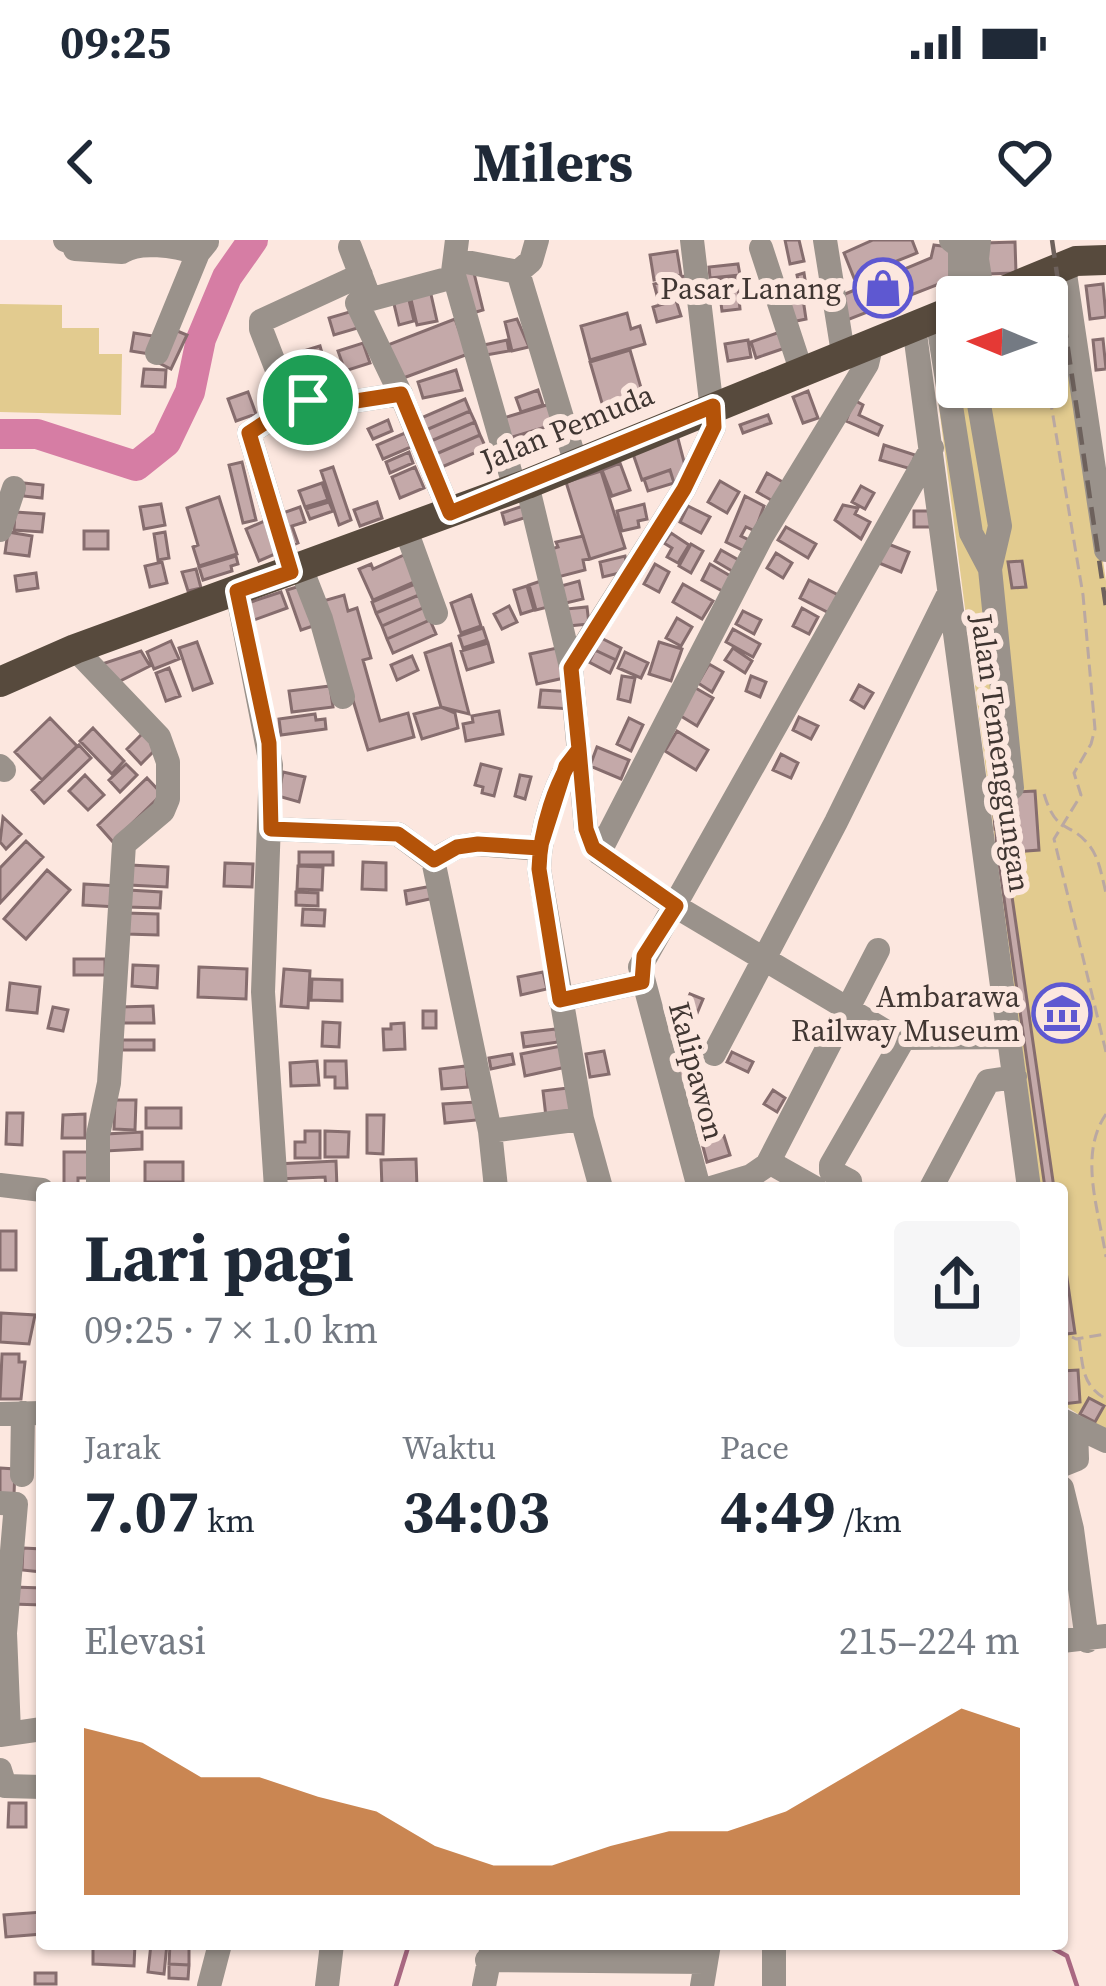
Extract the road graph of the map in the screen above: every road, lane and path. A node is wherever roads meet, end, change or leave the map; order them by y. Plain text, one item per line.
1 (65, 240) edge
2 (536, 240) edge
3 (692, 240) edge
4 (825, 240) edge
5 (951, 240) edge
6 (979, 240) edge
7 (203, 246) edge
8 (350, 247) dead end
9 (761, 248) dead end
10 (456, 259) edge
11 (1083, 260) edge
12 (518, 272) junction
13 (952, 276) edge
14 (981, 276) edge
15 (1041, 276) edge
16 (365, 286) junction
17 (936, 315) edge
18 (858, 348) junction
19 (157, 353) dead end
20 (801, 370) junction
21 (401, 394) junction
22 (936, 394) edge
23 (290, 406) junction
24 (713, 406) junction
25 (955, 408) edge
26 (980, 408) edge
27 (1052, 408) edge
28 (932, 448) junction
29 (577, 464) junction
30 (521, 487) junction
31 (14, 488) dead end
32 (450, 513) junction
33 (0, 530) edge
34 (406, 530) junction
35 (1106, 550) edge
36 (990, 569) junction
37 (296, 570) junction
38 (237, 591) junction
39 (949, 595) junction
40 (436, 613) dead end
41 (76, 649) junction
42 (571, 668) junction
43 (1, 681) edge
44 (343, 697) dead end
45 (0, 703) edge
46 (1106, 728) edge
47 (1095, 729) junction
48 (579, 749) junction
49 (1012, 788) dead end
50 (1044, 794) dead end
51 (1061, 828) junction
52 (271, 829) junction
53 (540, 848) junction
54 (598, 853) junction
55 (434, 860) junction
56 (1106, 892) edge
57 (676, 906) junction
58 (878, 950) dead end
59 (763, 959) junction
60 (642, 982) junction
61 (560, 1000) junction
62 (847, 1011) junction
63 (1010, 1037) junction
64 (904, 1038) junction
65 (1106, 1052) edge
66 (714, 1054) dead end
67 (1015, 1077) junction
68 (1106, 1114) edge
69 (582, 1119) junction
70 (490, 1131) junction
71 (769, 1162) junction
72 (98, 1182) edge
73 (276, 1182) edge
74 (495, 1182) edge
75 (599, 1182) edge
76 (697, 1182) edge
77 (732, 1182) edge
78 (804, 1182) edge
79 (850, 1182) edge
80 (935, 1182) edge
81 (1028, 1182) edge
82 (0, 1186) edge
83 (36, 1189) edge
84 (1106, 1257) edge
85 (1106, 1334) edge
86 (1106, 1400) edge
87 (22, 1413) edge
88 (1069, 1424) edge
89 (1106, 1441) edge
90 (1068, 1463) edge
91 (22, 1474) dead end
92 (0, 1503) edge
93 (1068, 1513) edge
94 (1085, 1639) edge
95 (36, 1730) edge
96 (4, 1734) edge
97 (0, 1770) edge
98 (36, 1787) edge
99 (218, 1950) edge
100 (331, 1950) edge
101 (774, 1950) edge
102 (490, 1952) edge
103 (705, 1964) edge
104 (209, 1986) edge
105 (327, 1986) edge
106 (484, 1986) edge
107 (774, 1986) edge

1 - 7 street
2 - 12 street
3 - 24 street
4 - 18 street
5 - 13 street
6 - 14 street
7 - 19 street
8 - 16 street
9 - 20 street
10 - 12 street
10 - 16 street
10 - 30 street
11 - 15 main road
11 - 35 street
12 - 29 street
16 - 21 street
16 - 23 street
17 - 18 main road, Jalan Pemuda
18 - 20 main road, Jalan Pemuda
18 - 54 street
20 - 24 main road, Jalan Pemuda
21 - 23 street
21 - 32 street
22 - 28 street, Jalan Temenggungan
23 - 37 street
24 - 29 main road, Jalan Pemuda
24 - 42 street
25 - 36 street
26 - 36 street
27 - 47 path
28 - 39 street, Jalan Temenggungan
28 - 57 street, Kalipawon
29 - 30 main road, Jalan Pemuda
30 - 32 main road, Jalan Pemuda
30 - 42 street
31 - 33 street
32 - 34 main road, Jalan Pemuda
34 - 37 main road, Jalan Pemuda
34 - 40 street
36 - 49 street
37 - 38 main road, Jalan Pemuda
37 - 44 street
38 - 41 main road, Jalan Pemuda
38 - 52 street
39 - 59 street
39 - 63 street, Jalan Temenggungan
41 - 43 main road, Jalan Pemuda
41 - 72 street
42 - 48 street
43 - 45 street
46 - 47 path
47 - 51 path
48 - 53 street
48 - 54 street
50 - 51 path
51 - 56 path
51 - 65 path
52 - 55 street
52 - 73 street
53 - 55 street
53 - 61 street
54 - 57 street
55 - 70 street
57 - 59 street
57 - 60 street, Kalipawon
58 - 62 street
59 - 62 street
59 - 66 street
60 - 61 street
60 - 76 street, Kalipawon
61 - 69 street
62 - 64 street
62 - 71 street
63 - 64 street
63 - 67 street, Jalan Temenggungan
64 - 79 street
67 - 80 street
67 - 81 street, Jalan Temenggungan
68 - 84 path
69 - 70 street
69 - 75 street
70 - 74 street
71 - 77 street
71 - 78 street
82 - 83 street
85 - 86 path
87 - 91 street
88 - 89 street
88 - 90 street
92 - 96 street
93 - 94 street
95 - 96 street
97 - 98 street
99 - 104 street
100 - 105 street
101 - 107 street
102 - 103 street
102 - 106 street

